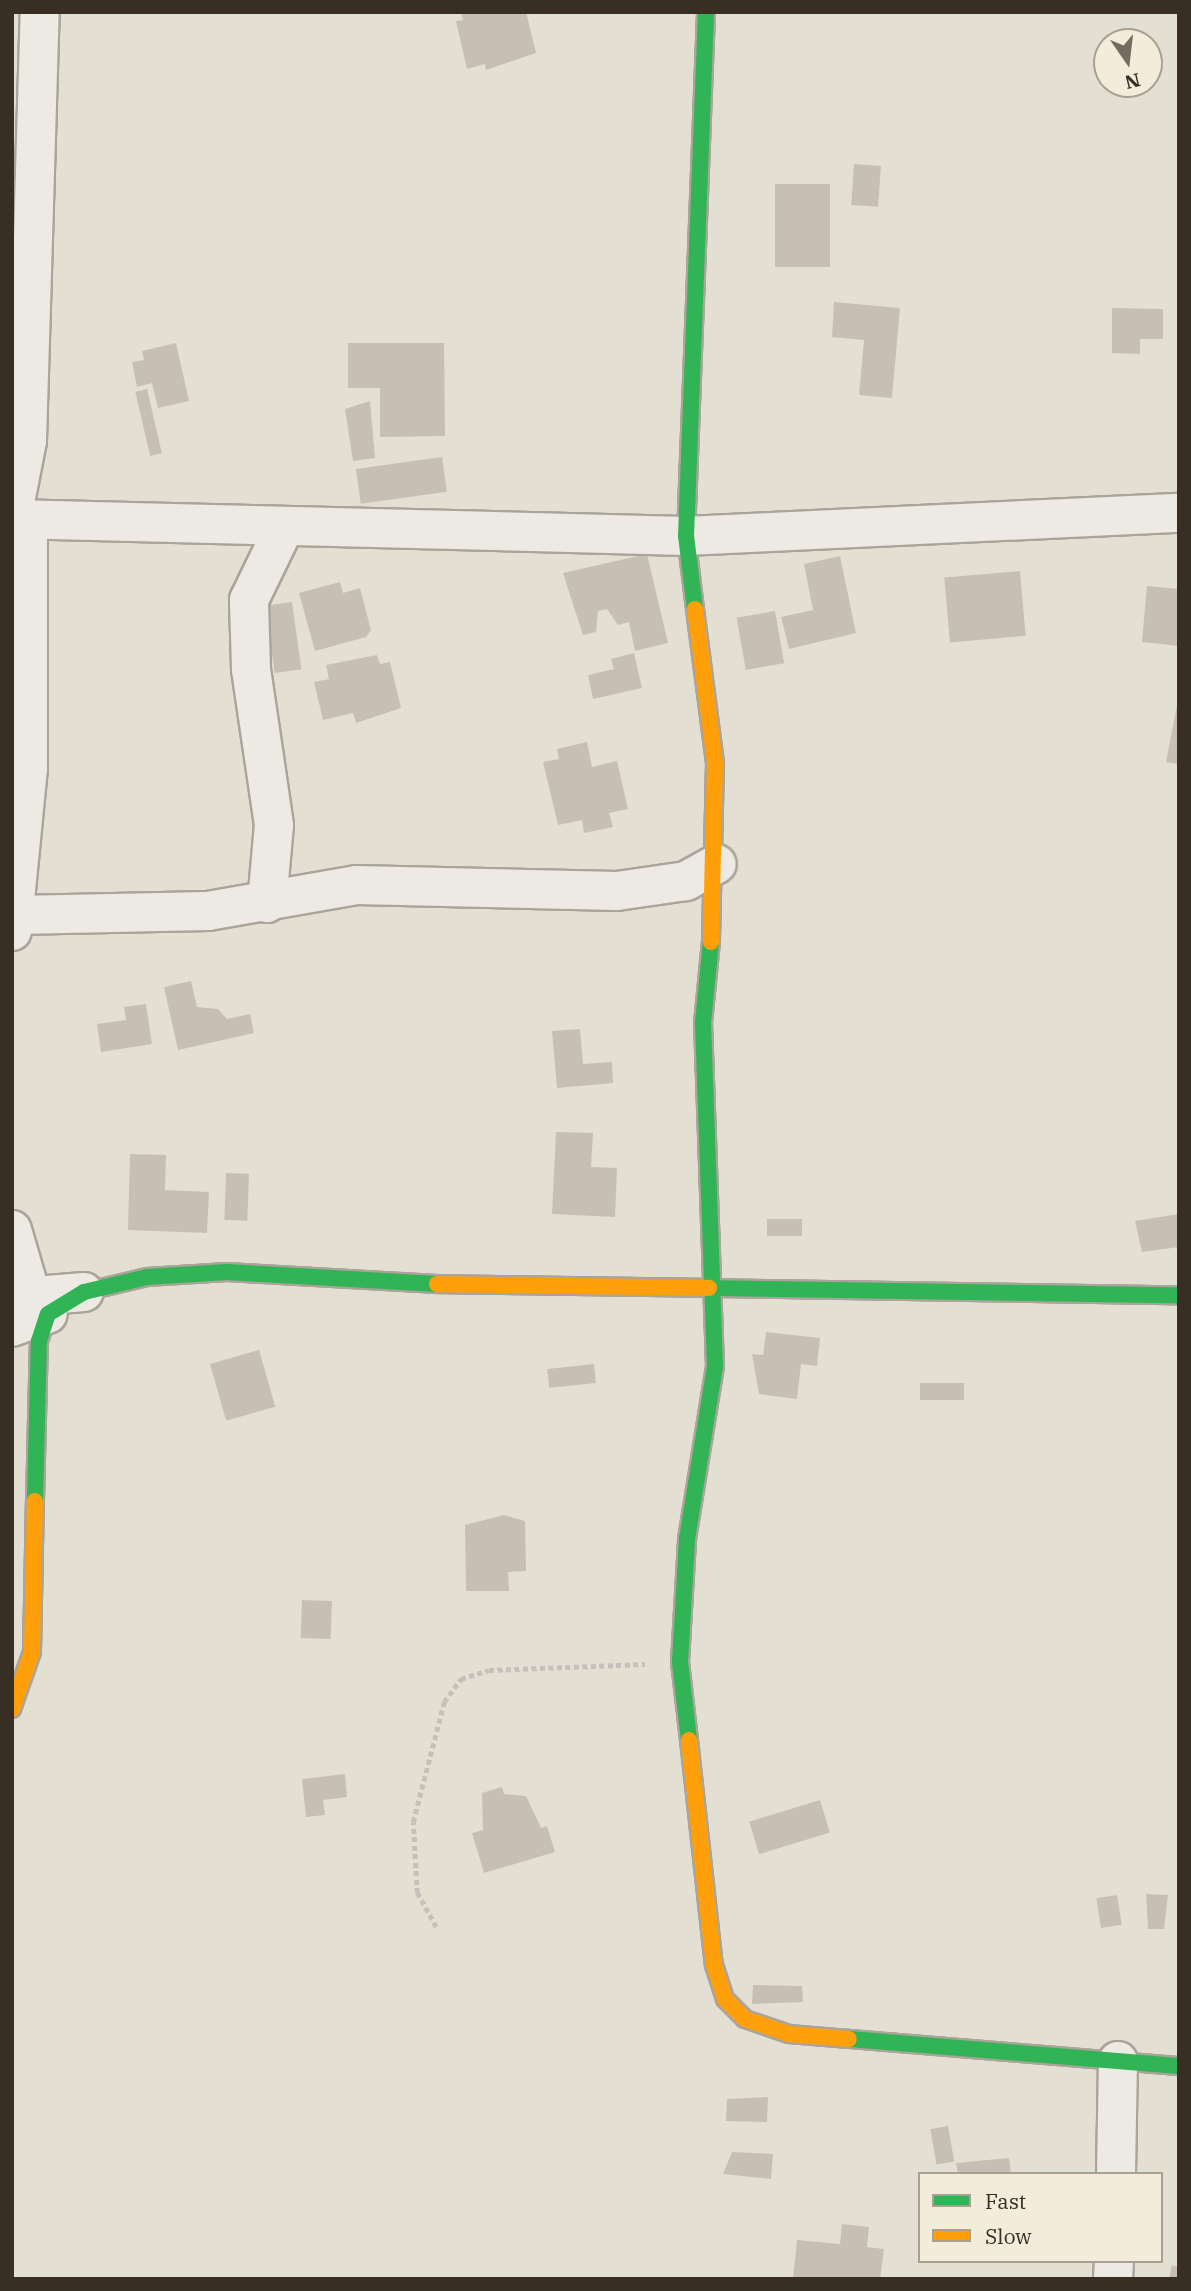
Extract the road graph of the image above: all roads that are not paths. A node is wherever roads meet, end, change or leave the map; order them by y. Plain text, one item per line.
1 (40, 12) edge
2 (706, 12) edge
3 (1179, 513) edge
4 (17, 519) edge
5 (284, 528) junction
6 (686, 536) junction
7 (717, 864) junction
8 (267, 903) junction
9 (14, 923) edge
10 (12, 1230) edge
11 (712, 1285) junction
12 (84, 1292) joint
13 (1179, 1295) edge
14 (26, 1308) edge
15 (12, 1709) edge
16 (1118, 2061) junction
17 (1179, 2066) edge
18 (1116, 2172) edge

1 - 4 street
2 - 6 street
3 - 6 street
4 - 5 street
4 - 9 street
5 - 6 street
5 - 8 street
6 - 7 street
7 - 8 street
7 - 11 street
8 - 9 street
10 - 14 street
11 - 12 street
11 - 13 street
11 - 16 street
12 - 14 street
14 - 15 street
16 - 17 street
16 - 18 street

